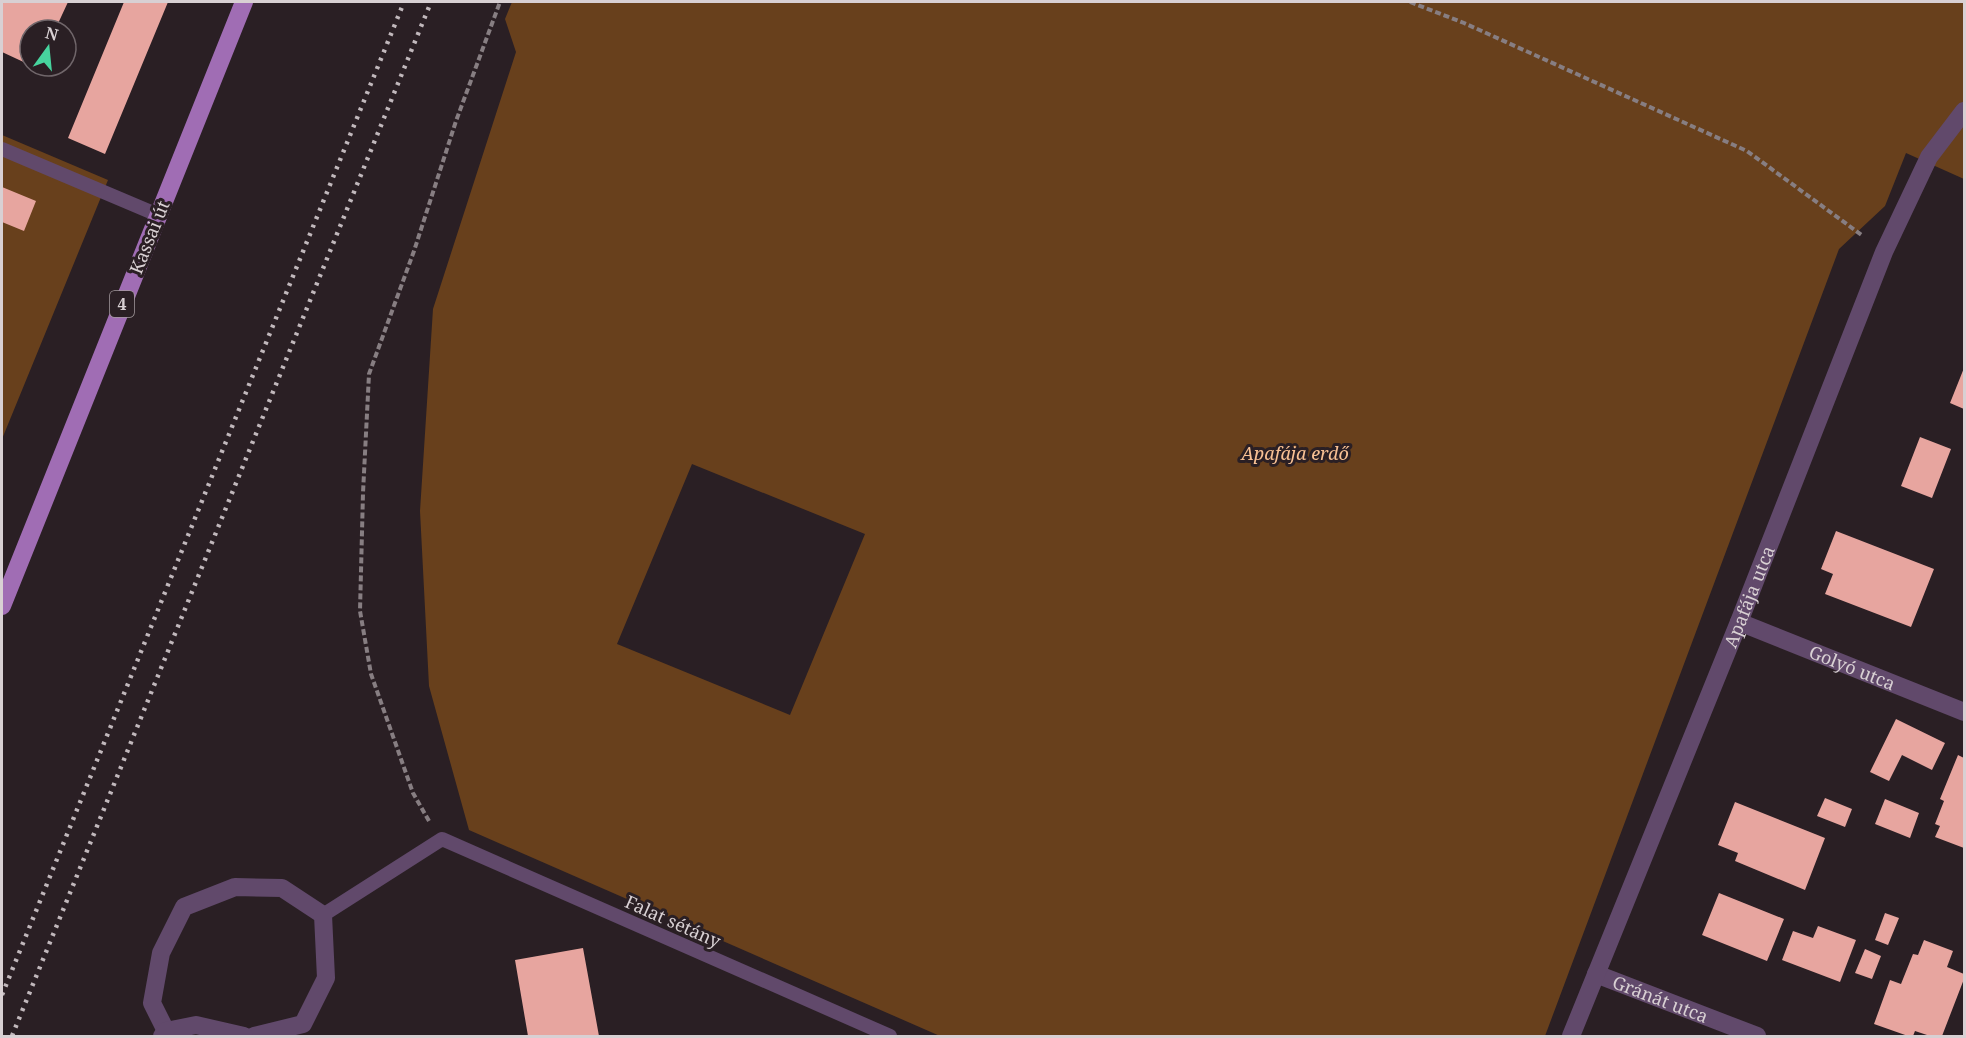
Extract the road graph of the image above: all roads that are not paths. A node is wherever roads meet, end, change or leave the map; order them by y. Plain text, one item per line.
1 (244, 2) edge
2 (1965, 111) edge
3 (2, 149) edge
4 (158, 215) junction
5 (2, 606) edge
6 (1739, 622) junction
7 (1965, 712) edge
8 (323, 915) junction
9 (1596, 974) junction
10 (164, 1034) edge
11 (244, 1036) edge
12 (254, 1036) edge
13 (890, 1036) edge
14 (1571, 1036) edge
15 (1757, 1036) edge

1 - 4 main road, Kassai út / 4
2 - 6 street, Apafája utca
3 - 4 lane
4 - 5 main road, Kassai út / 4
6 - 7 street, Golyó utca
6 - 9 street, Apafája utca
8 - 10 street
8 - 12 street
8 - 13 lane, Falat sétány
9 - 14 street, Apafája utca
9 - 15 street, Gránát utca
10 - 11 street

